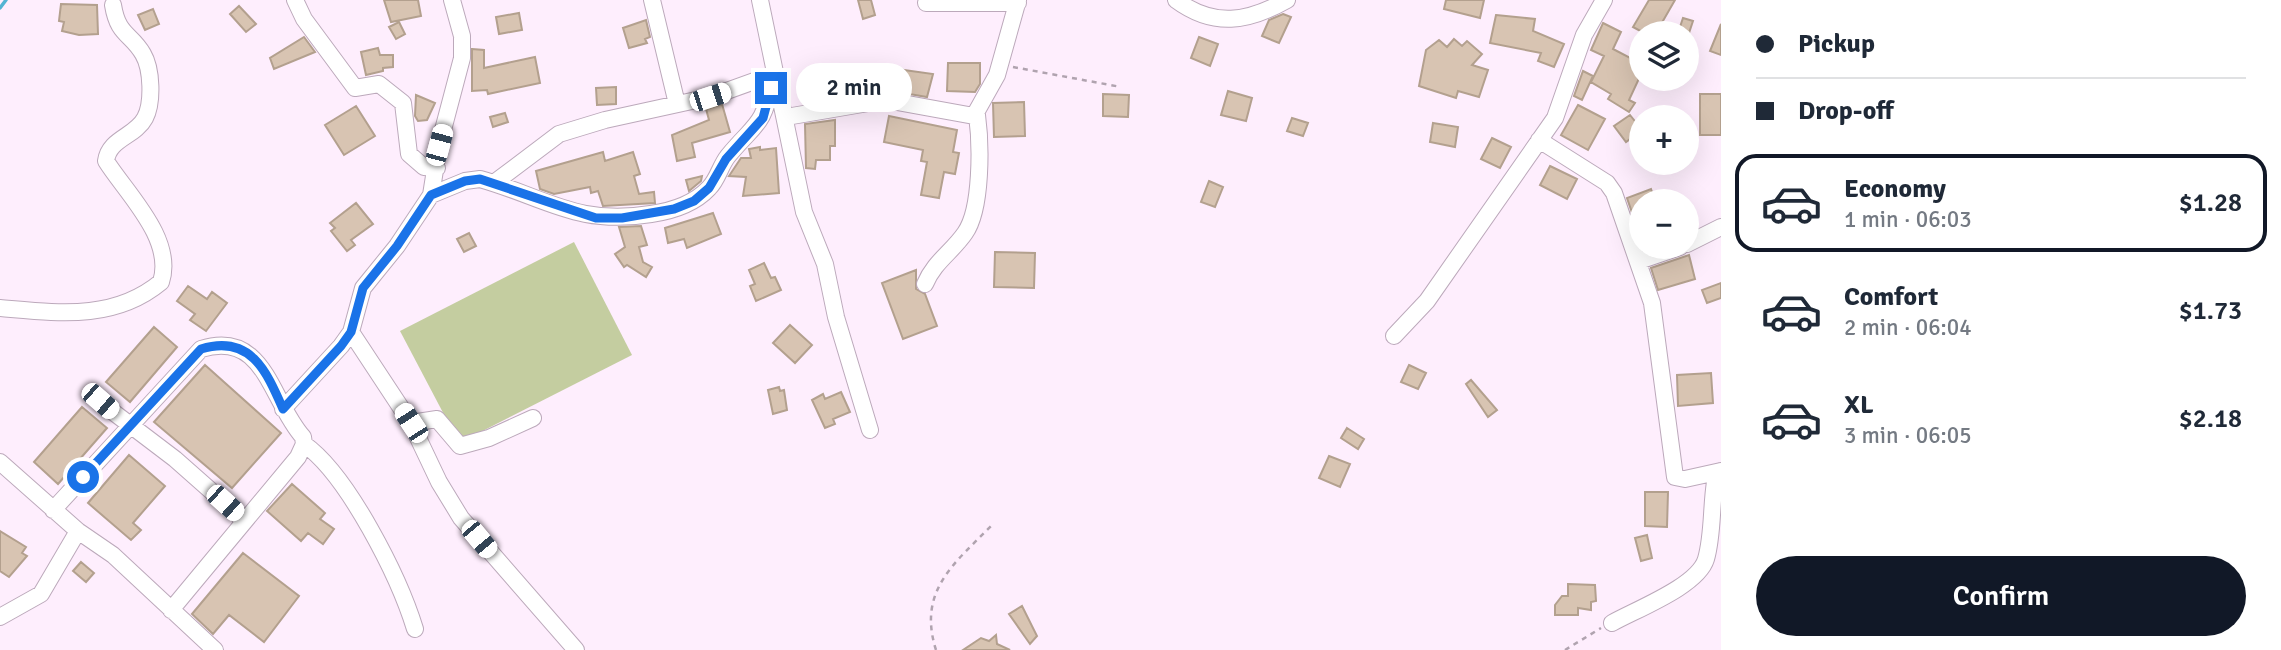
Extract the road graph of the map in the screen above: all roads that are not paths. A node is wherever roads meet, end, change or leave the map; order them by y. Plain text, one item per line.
1 (295, 0) edge
2 (452, 0) edge
3 (652, 0) edge
4 (760, 0) edge
5 (1176, 0) edge
6 (1287, 0) edge
7 (1604, 0) edge
8 (926, 2) dead end
9 (1018, 2) edge
10 (113, 5) dead end
11 (774, 74) junction
12 (677, 104) junction
13 (977, 115) junction
14 (786, 117) junction
15 (1539, 139) junction
16 (437, 167) junction
17 (494, 183) junction
18 (431, 195) junction
19 (1721, 227) edge
20 (1699, 238) edge
21 (1645, 259) edge
22 (1639, 261) junction
23 (925, 284) dead end
24 (0, 308) edge
25 (351, 332) junction
26 (1394, 336) dead end
27 (100, 401) dead end
28 (283, 409) junction
29 (533, 418) dead end
30 (411, 423) junction
31 (129, 427) junction
32 (870, 430) dead end
33 (304, 444) junction
34 (0, 462) edge
35 (1721, 471) edge
36 (53, 510) junction
37 (244, 520) junction
38 (78, 531) junction
39 (171, 610) junction
40 (0, 617) edge
41 (1612, 623) road end
42 (415, 629) dead end
43 (215, 650) edge
44 (576, 650) edge

1 - 16 street
2 - 16 street
3 - 12 street
4 - 11 street
5 - 6 street
7 - 15 street
8 - 9 street
9 - 13 street
10 - 24 street
11 - 12 street
11 - 14 street
11 - 17 street
12 - 17 street
13 - 14 street
13 - 23 street
14 - 32 street
15 - 22 street
15 - 26 street
16 - 18 street
17 - 18 street
18 - 25 street
19 - 20 street
21 - 22 street
22 - 35 street
25 - 28 street
25 - 30 street
27 - 31 street
28 - 31 street
28 - 33 street
29 - 30 street
30 - 44 street
31 - 36 street
31 - 37 street
33 - 37 street
33 - 42 street
34 - 36 street
35 - 41 street
36 - 38 street
37 - 39 street
38 - 39 street
38 - 40 street
39 - 43 street

